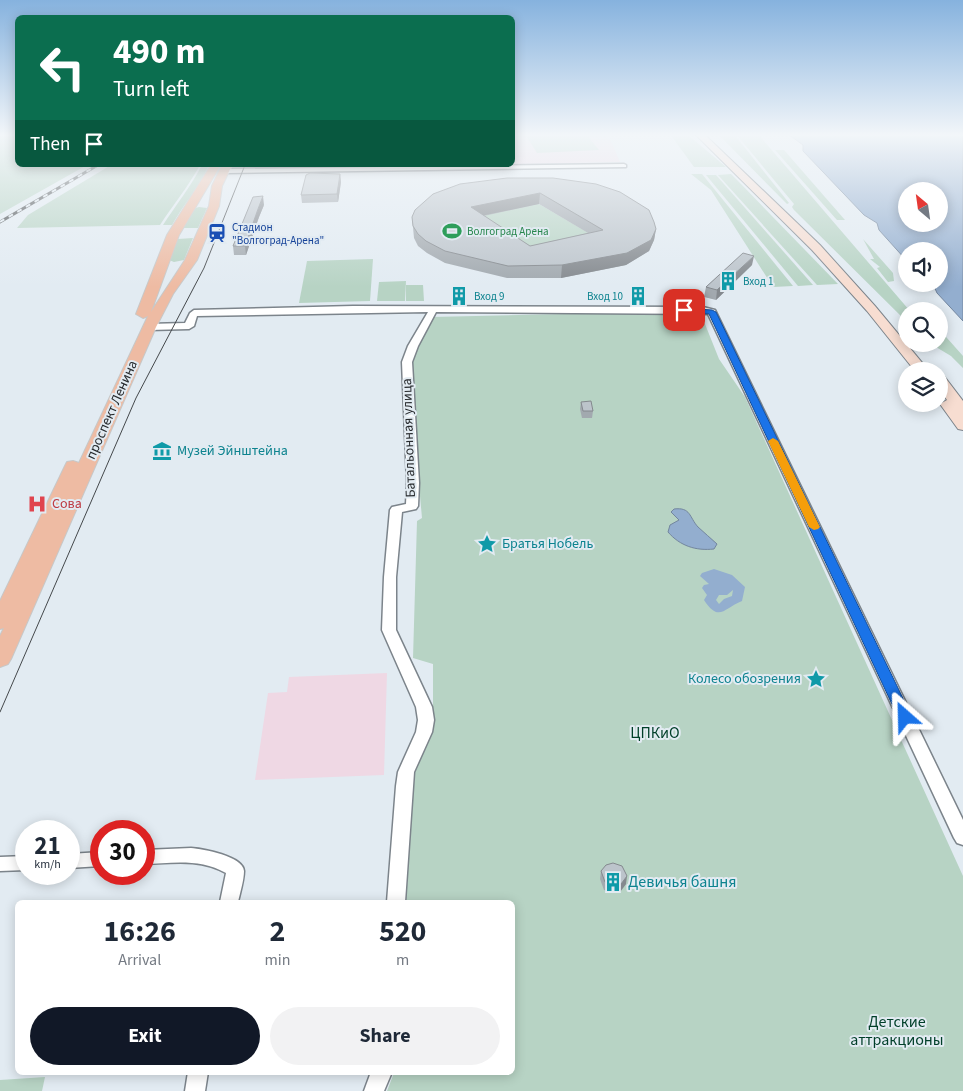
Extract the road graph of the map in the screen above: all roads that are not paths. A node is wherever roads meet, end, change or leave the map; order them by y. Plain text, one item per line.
1 (207, 185) edge
2 (217, 185) edge
3 (753, 185) edge
4 (757, 185) edge
5 (214, 206) junction
6 (189, 207) junction
7 (191, 260) junction
8 (164, 261) junction
9 (433, 310) junction
10 (890, 322) junction
11 (149, 327) junction
12 (898, 329) edge
13 (918, 352) edge
14 (916, 362) edge
15 (926, 362) edge
16 (948, 391) edge
17 (948, 406) edge
18 (963, 411) edge
19 (963, 426) edge
20 (0, 622) edge
21 (0, 659) edge
22 (963, 838) edge
23 (155, 856) edge
24 (15, 863) edge
25 (0, 864) edge
26 (229, 900) edge
27 (396, 900) edge
28 (198, 1075) edge
29 (381, 1075) edge
30 (195, 1091) edge
31 (374, 1091) edge

1 - 6 main road, проспект Ленина
2 - 5 main road, проспект Ленина
3 - 10 main road
4 - 10 main road
5 - 6 main road
5 - 7 main road, проспект Ленина
6 - 8 main road, проспект Ленина
7 - 8 main road
7 - 11 main road, проспект Ленина
8 - 20 main road, проспект Ленина
9 - 11 street
9 - 22 street
9 - 27 street, Батальонная улица
10 - 12 main road
10 - 14 main road
11 - 21 main road, проспект Ленина
13 - 15 main road
16 - 18 main road
17 - 19 main road
23 - 26 street
24 - 25 street
28 - 30 street
29 - 31 street

